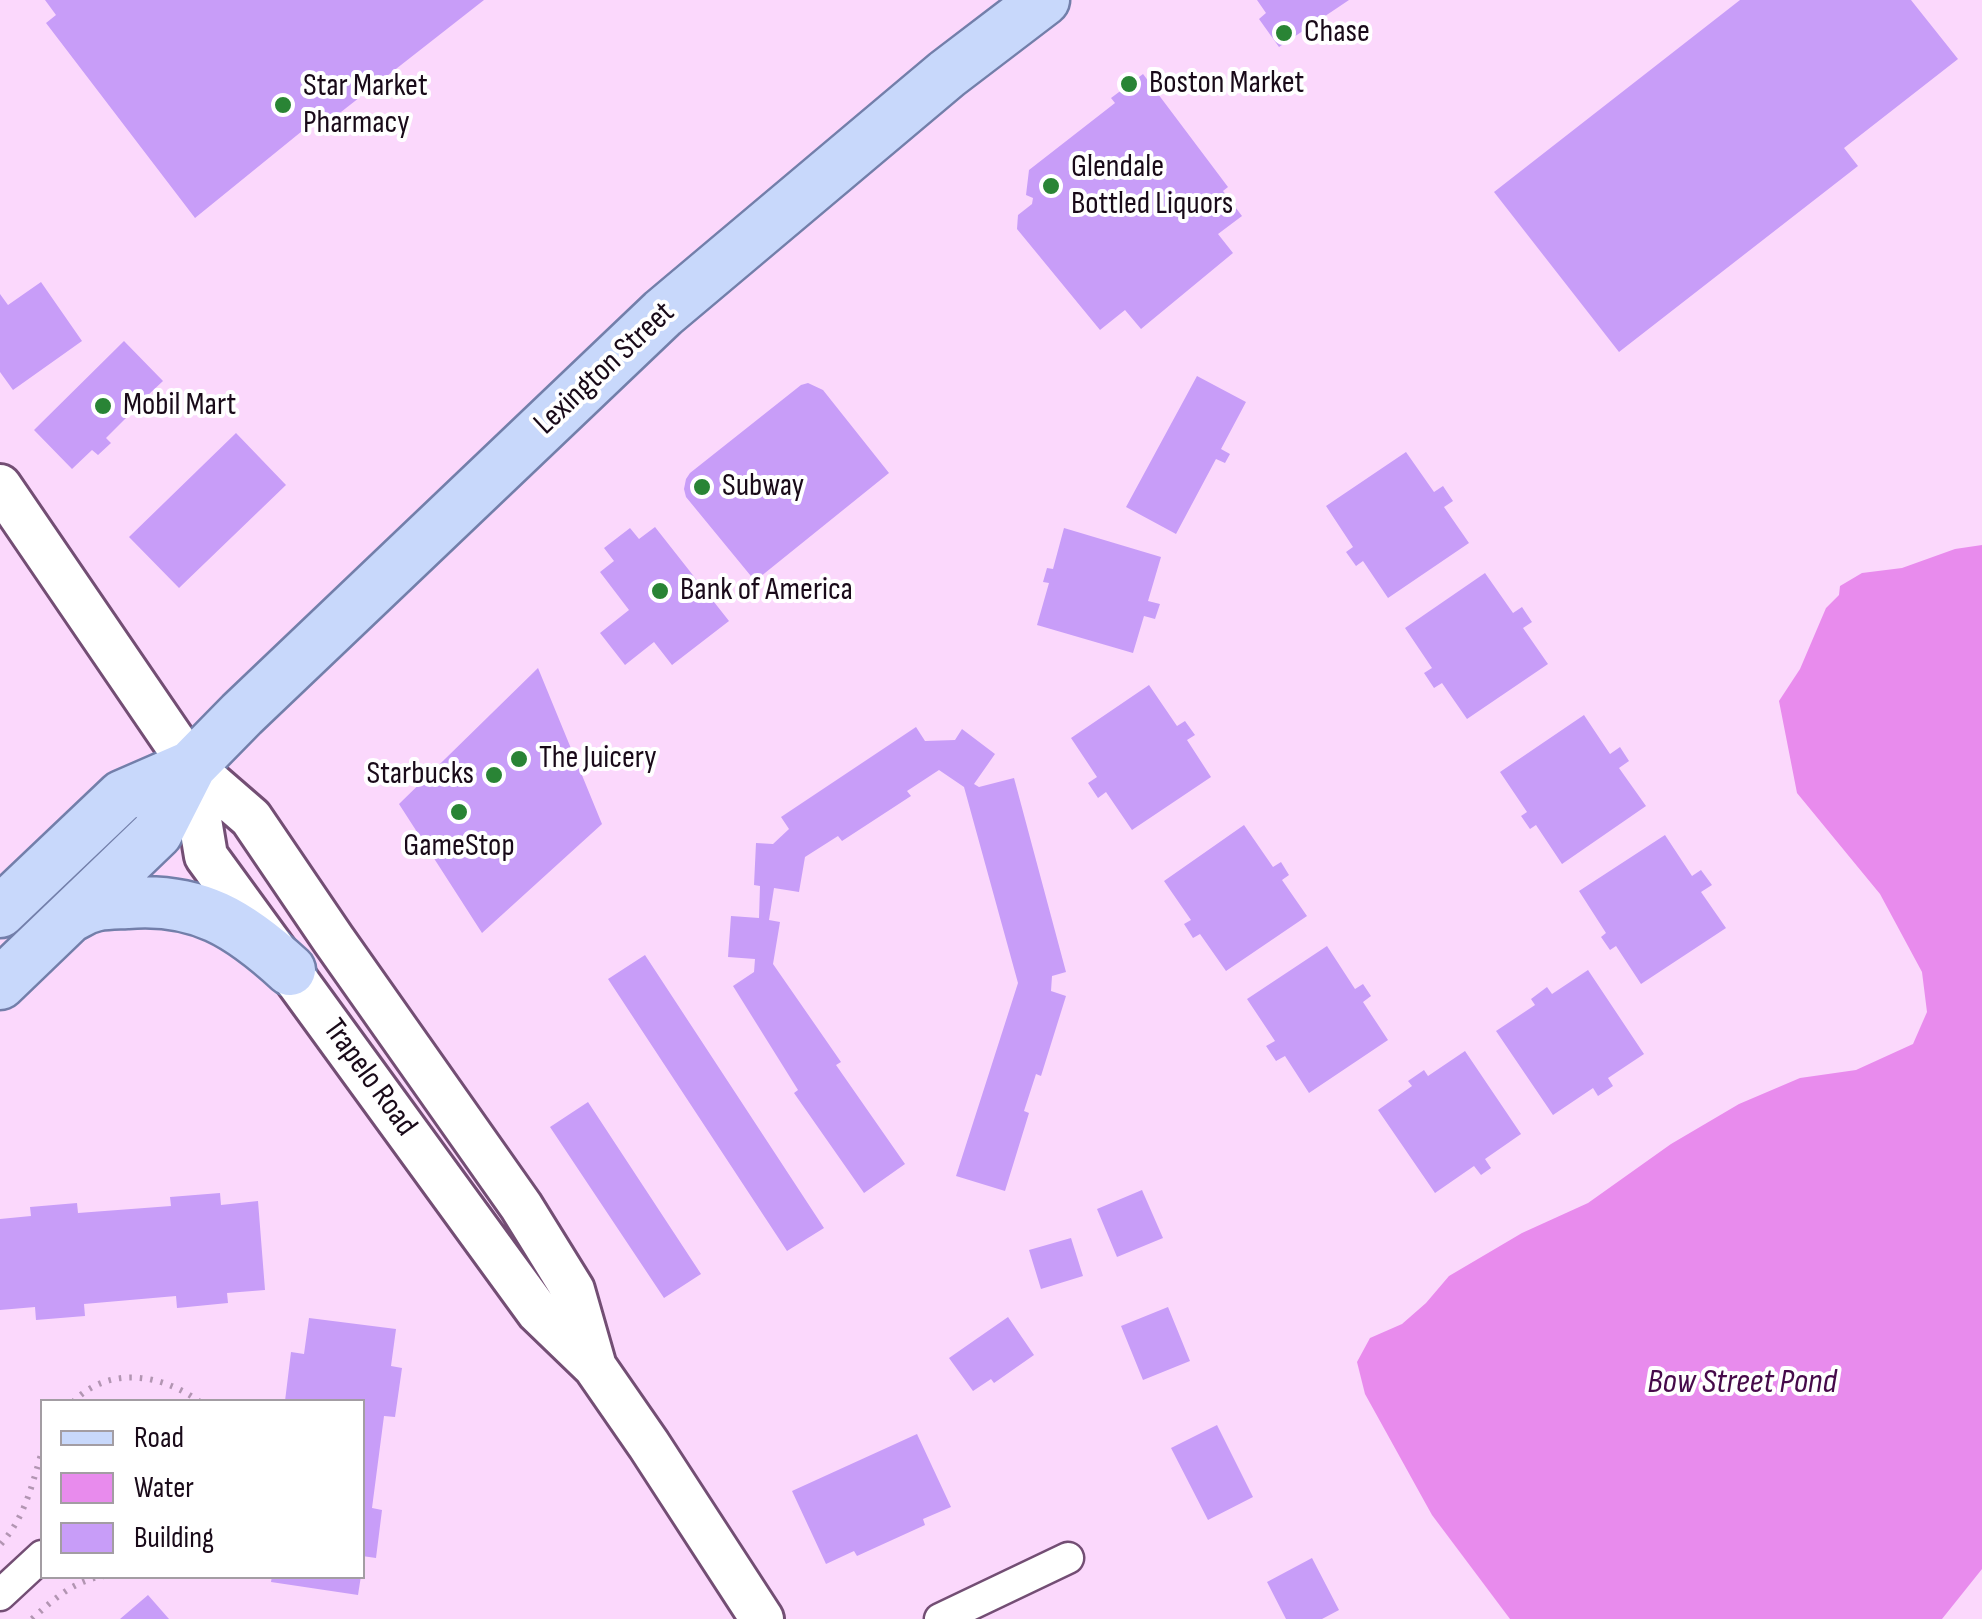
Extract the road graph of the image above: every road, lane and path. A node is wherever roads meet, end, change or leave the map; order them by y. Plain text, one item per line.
1 (1044, 0) edge
2 (0, 486) edge
3 (191, 766) junction
4 (0, 912) edge
5 (74, 915) junction
6 (290, 970) junction
7 (0, 984) edge
8 (595, 1366) junction
9 (77, 1399) edge
10 (196, 1399) edge
11 (40, 1458) edge
12 (0, 1544) edge
13 (40, 1558) edge
14 (1068, 1558) dead end
15 (88, 1579) edge
16 (0, 1594) edge
17 (32, 1619) edge
18 (762, 1619) edge
19 (940, 1619) edge

1 - 3 main road, Lexington Street
2 - 3 main road, Trapelo Road
3 - 4 main road, Lexington Street
3 - 5 main road, Lexington Street
3 - 6 main road, Trapelo Road
3 - 8 main road, Trapelo Road
5 - 6 main road
5 - 7 main road, Lexington Street
6 - 8 main road, Trapelo Road
8 - 18 main road, Trapelo Road
9 - 10 path
11 - 12 path
13 - 16 street
14 - 19 street
15 - 17 path

